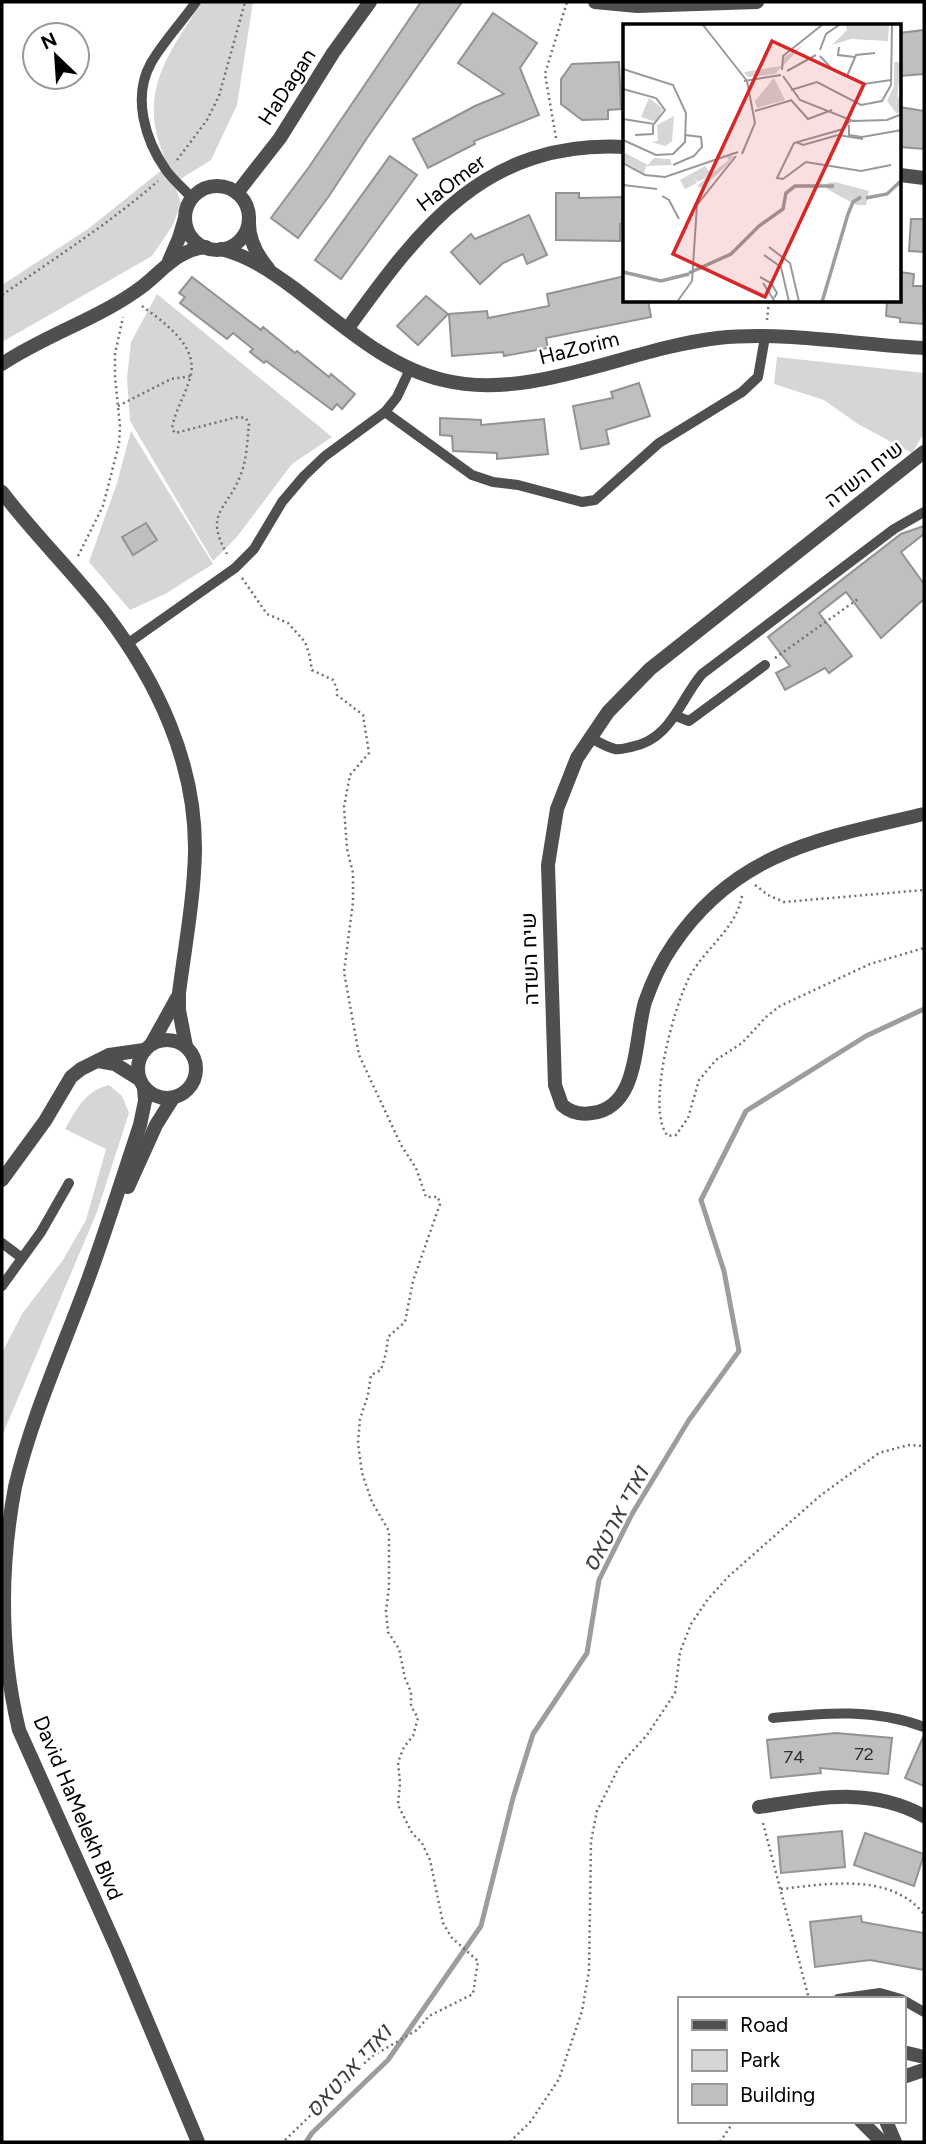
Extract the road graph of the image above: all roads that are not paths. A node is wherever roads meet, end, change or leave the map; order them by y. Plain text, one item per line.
1 (196, 2) edge
2 (370, 2) edge
3 (596, 2) edge
4 (754, 2) edge
5 (623, 147) edge
6 (902, 175) edge
7 (924, 178) edge
8 (237, 192) junction
9 (192, 198) junction
10 (185, 216) junction
11 (249, 219) junction
12 (213, 248) junction
13 (166, 265) junction
14 (274, 274) junction
15 (348, 328) junction
16 (765, 337) junction
17 (924, 348) edge
18 (2, 364) edge
19 (410, 369) junction
20 (386, 412) junction
21 (924, 452) edge
22 (2, 492) edge
23 (2, 501) edge
24 (924, 512) edge
25 (20, 516) junction
26 (127, 644) junction
27 (765, 665) road end
28 (676, 716) junction
29 (589, 737) junction
30 (924, 814) edge
31 (178, 993) junction
32 (186, 1046) junction
33 (148, 1047) junction
34 (96, 1061) junction
35 (141, 1083) junction
36 (173, 1098) junction
37 (2, 1180) edge
38 (69, 1183) dead end
39 (2, 1243) edge
40 (22, 1258) junction
41 (90, 1275) junction
42 (2, 1286) edge
43 (773, 1718) dead end
44 (924, 1727) edge
45 (759, 1807) road end
46 (924, 1816) edge
47 (852, 1997) edge
48 (895, 1997) edge
49 (905, 2001) edge
50 (924, 2011) edge
51 (905, 2052) edge
52 (924, 2057) edge
53 (924, 2070) edge
54 (905, 2076) edge
55 (863, 2123) edge
56 (887, 2123) edge
57 (198, 2142) edge
58 (882, 2142) edge
59 (895, 2142) edge

1 - 9 lane
2 - 8 street, HaDagan
3 - 4 street
5 - 15 street, HaOmer
6 - 7 street
8 - 9 street
8 - 11 street
9 - 10 street
10 - 12 street
10 - 13 street
11 - 12 street
11 - 14 street
12 - 13 street
12 - 14 street
13 - 18 street
14 - 15 street, HaZorim
15 - 19 street, HaZorim
16 - 17 street, HaZorim
16 - 19 street, HaZorim
16 - 20 lane
19 - 20 lane
20 - 26 lane
21 - 29 street, שיח השדה
22 - 25 street
23 - 25 street
24 - 28 lane
25 - 26 street
26 - 31 street
27 - 28 lane
28 - 29 lane
29 - 30 street, שיח השדה
31 - 32 street
31 - 33 street
32 - 33 street
32 - 36 street
33 - 34 street
33 - 35 street
34 - 35 street
34 - 37 street
35 - 36 street
35 - 41 street, David HaMelekh Blvd
36 - 41 street, David HaMelekh Blvd
38 - 40 lane
39 - 40 lane
40 - 42 lane
41 - 57 street, David HaMelekh Blvd
43 - 44 lane
45 - 46 street
47 - 48 lane
49 - 50 lane
51 - 52 street
53 - 54 street
55 - 58 street
56 - 59 street

